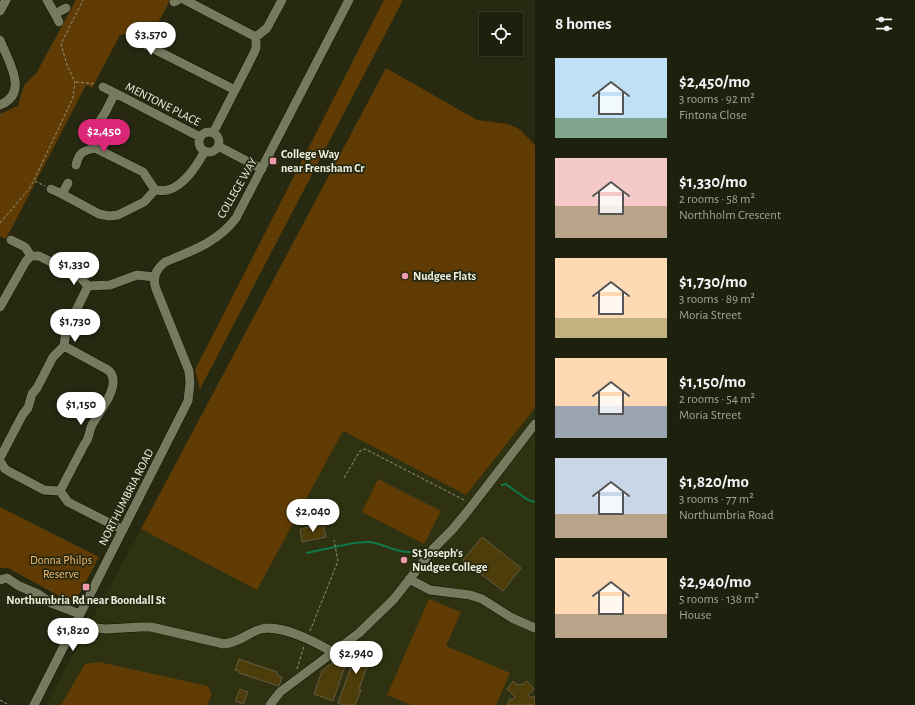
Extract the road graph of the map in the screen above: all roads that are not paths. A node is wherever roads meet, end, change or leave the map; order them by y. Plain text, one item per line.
1 (6, 0) edge
2 (46, 0) edge
3 (185, 0) edge
4 (282, 0) edge
5 (349, 0) edge
6 (66, 8) dead end
7 (0, 11) edge
8 (154, 34) dead end
9 (256, 37) junction
10 (136, 39) dead end
11 (0, 40) edge
12 (148, 46) junction
13 (103, 87) road end
14 (235, 90) junction
15 (115, 93) junction
16 (0, 105) edge
17 (213, 133) junction
18 (200, 137) junction
19 (218, 146) junction
20 (95, 148) junction
21 (205, 151) junction
22 (76, 165) dead end
23 (262, 169) junction
24 (68, 183) dead end
25 (51, 189) road end
26 (155, 190) junction
27 (62, 194) junction
28 (11, 240) dead end
29 (31, 256) junction
30 (154, 277) junction
31 (88, 286) junction
32 (0, 307) edge
33 (64, 346) junction
34 (535, 424) edge
35 (0, 459) edge
36 (60, 491) junction
37 (123, 530) junction
38 (409, 579) junction
39 (0, 580) edge
40 (80, 614) junction
41 (74, 626) junction
42 (535, 628) edge
43 (334, 652) junction
44 (34, 705) edge
45 (270, 705) edge

1 - 7 street
2 - 6 street
3 - 9 street
4 - 9 street
5 - 23 street, COLLEGE WAY
8 - 12 street
9 - 14 street
10 - 12 street
11 - 16 street
12 - 14 street
13 - 15 street, MENTONE PLACE
14 - 17 street
15 - 18 street, MENTONE PLACE
15 - 20 street, MENTONE PLACE
17 - 18 street
17 - 19 street
18 - 21 street
19 - 21 street
19 - 23 street
20 - 22 street
20 - 26 street
21 - 26 street
23 - 30 street, COLLEGE WAY
24 - 27 street
25 - 27 street
26 - 27 street
28 - 29 street
29 - 31 street
29 - 32 street
30 - 31 street
30 - 37 street, NORTHUMBRIA ROAD
31 - 33 street
33 - 35 street
33 - 36 street
34 - 38 street
35 - 36 street
36 - 37 street
37 - 40 street, NORTHUMBRIA ROAD
38 - 42 street
38 - 43 street
39 - 40 street
40 - 41 street, NORTHUMBRIA ROAD
41 - 43 street
41 - 44 street, NORTHUMBRIA ROAD
43 - 45 street

